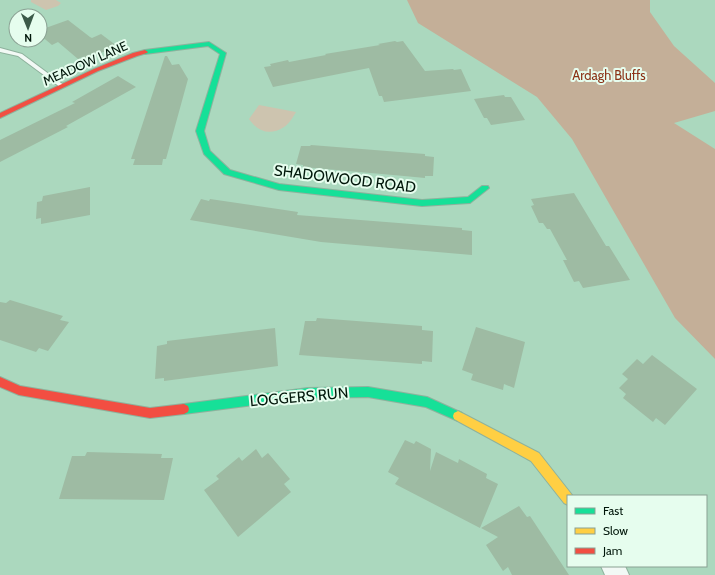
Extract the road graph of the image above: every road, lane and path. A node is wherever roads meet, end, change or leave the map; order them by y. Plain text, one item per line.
1 (209, 44) joint
2 (0, 50) edge
3 (62, 86) junction
4 (0, 116) edge
5 (485, 188) dead end
6 (0, 382) edge
7 (567, 499) edge

1 - 3 street, MEADOW LANE
1 - 5 street, SHADOWOOD ROAD
2 - 3 lane
3 - 4 street, MEADOW LANE
6 - 7 street, LOGGERS RUN

